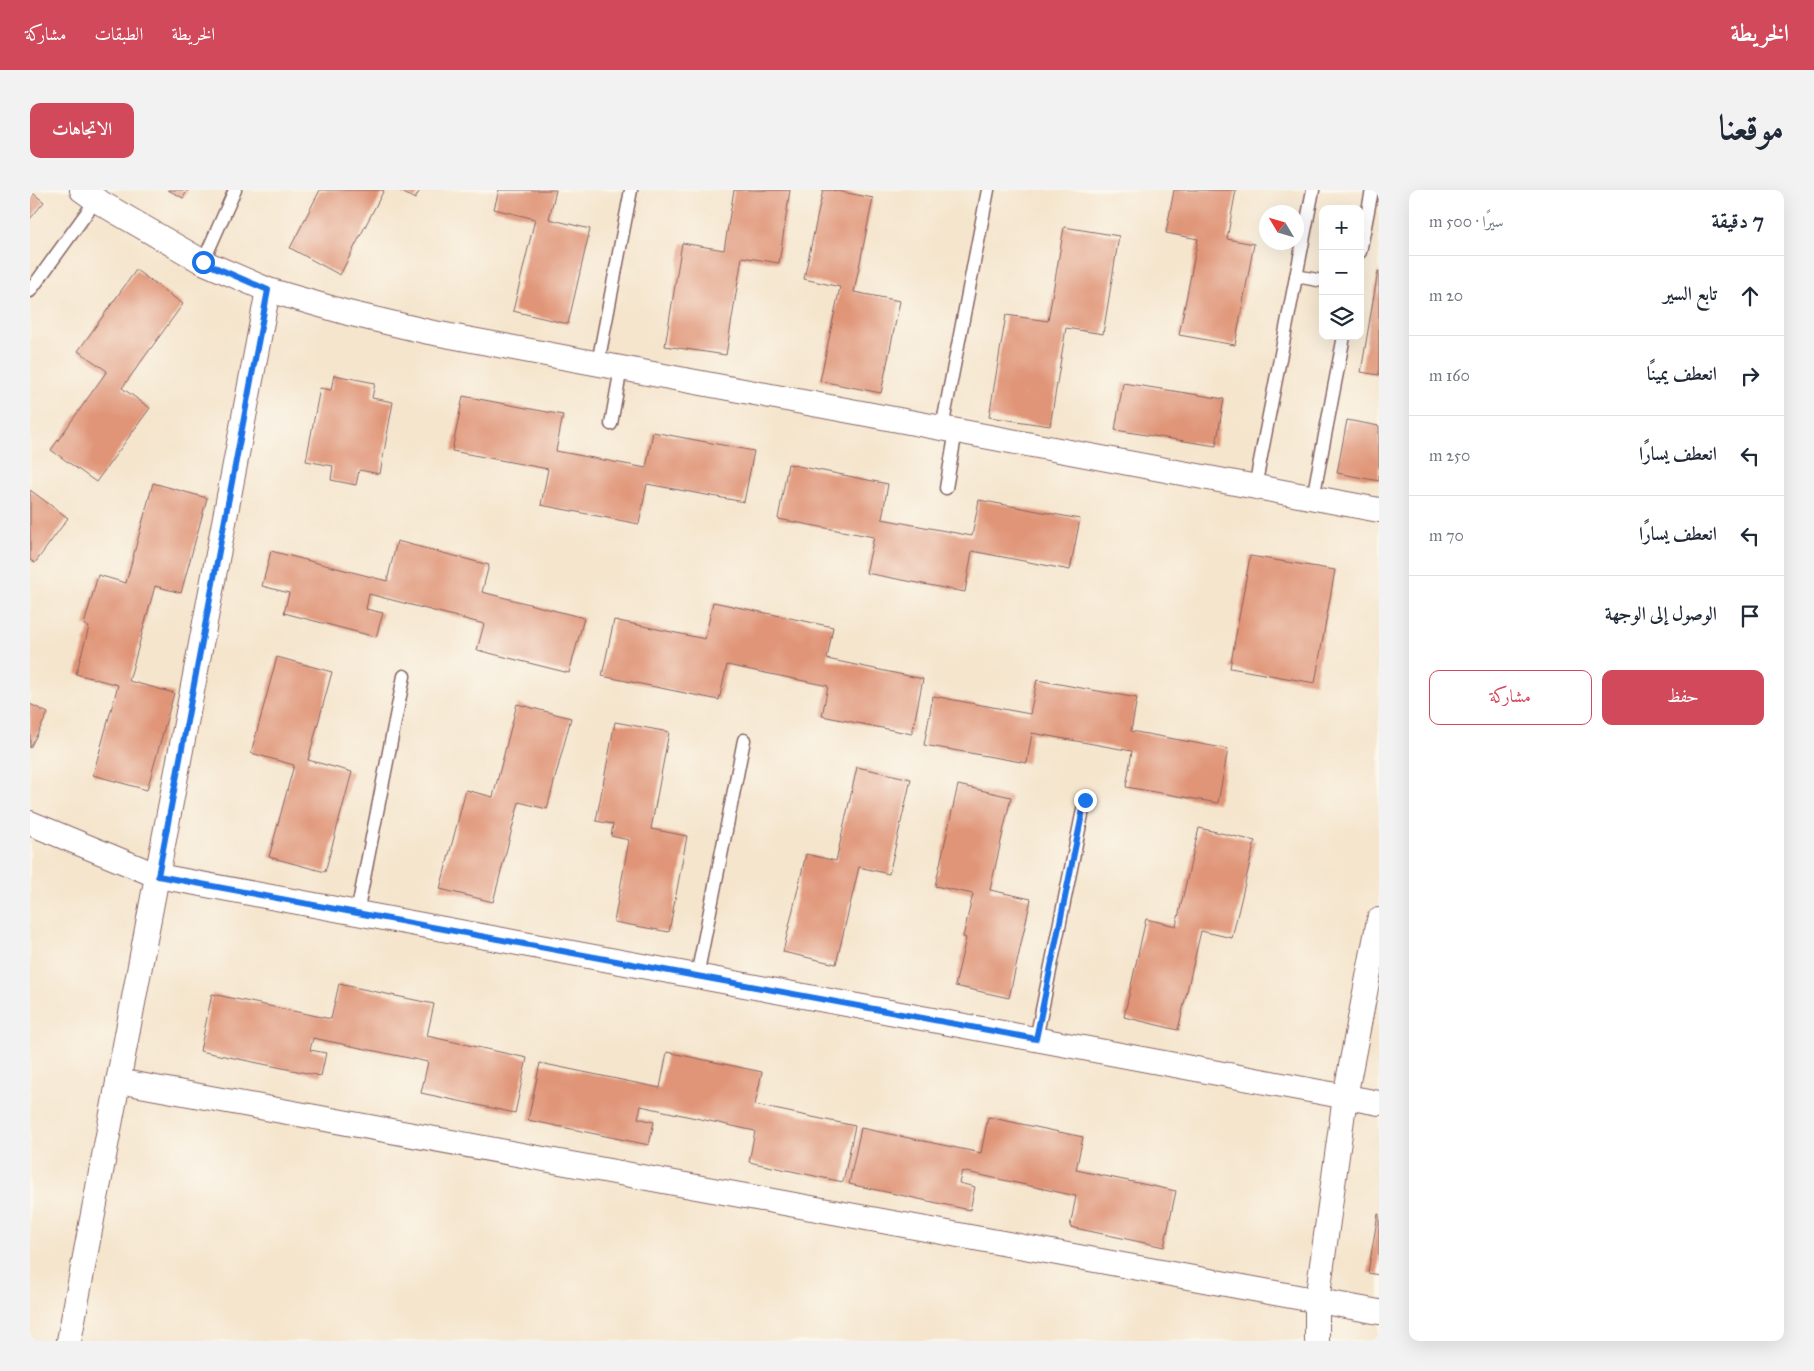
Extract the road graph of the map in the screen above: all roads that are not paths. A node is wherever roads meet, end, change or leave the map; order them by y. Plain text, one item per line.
1 (235, 190) edge
2 (632, 190) edge
3 (988, 190) edge
4 (1313, 190) edge
5 (1372, 190) edge
6 (89, 195) edge
7 (1360, 250) edge
8 (203, 262) junction
9 (1296, 276) junction
10 (1319, 280) edge
11 (30, 290) edge
12 (268, 290) junction
13 (1343, 340) edge
14 (598, 363) junction
15 (621, 368) junction
16 (611, 424) dead end
17 (949, 429) junction
18 (1255, 487) junction
19 (946, 488) dead end
20 (1313, 498) junction
21 (1379, 510) edge
22 (404, 676) dead end
23 (744, 740) dead end
24 (1085, 800) dead end
25 (30, 823) edge
26 (158, 876) junction
27 (357, 913) junction
28 (1379, 920) edge
29 (697, 976) junction
30 (1036, 1039) junction
31 (118, 1081) junction
32 (1345, 1097) junction
33 (1379, 1103) edge
34 (1317, 1301) junction
35 (1379, 1312) edge
36 (69, 1341) edge
37 (1317, 1341) edge

1 - 8 lane
2 - 14 lane
3 - 17 lane
4 - 9 lane
5 - 7 lane
6 - 8 street
6 - 11 lane
8 - 12 street
9 - 10 lane
9 - 18 lane
12 - 14 street
12 - 26 street
13 - 20 lane
14 - 15 street
15 - 16 lane
15 - 17 street
17 - 18 street
17 - 19 lane
18 - 20 street
20 - 21 street
22 - 27 lane
23 - 29 lane
24 - 30 lane
25 - 26 street
26 - 27 street
26 - 31 street
27 - 29 street
28 - 32 street
29 - 30 street
30 - 32 street
31 - 34 street
31 - 36 street
32 - 33 street
32 - 34 street
34 - 35 street
34 - 37 street

